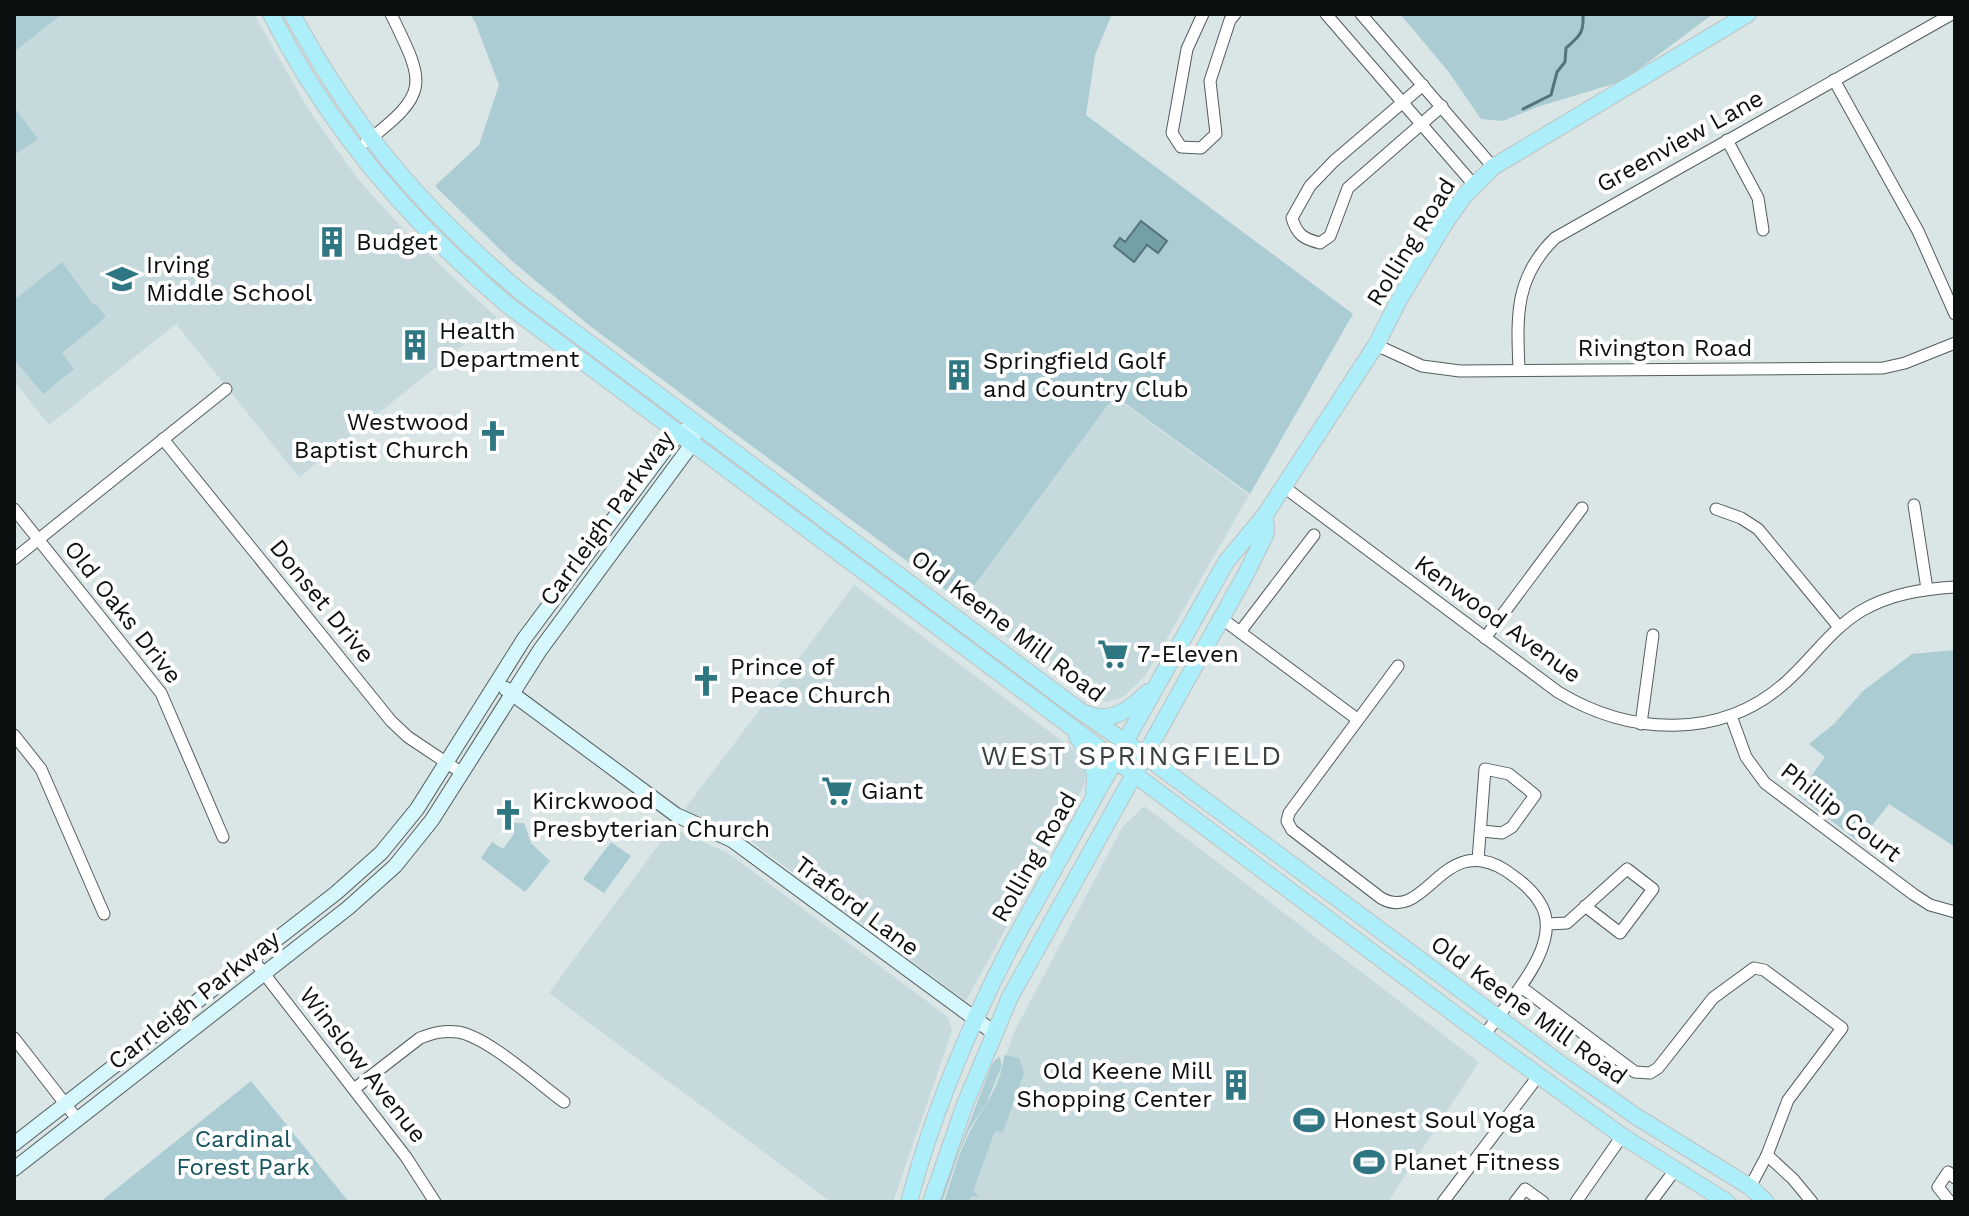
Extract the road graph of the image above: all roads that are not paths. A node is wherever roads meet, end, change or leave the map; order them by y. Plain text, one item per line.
1 (271, 14) edge
2 (292, 14) edge
3 (391, 14) edge
4 (1203, 14) edge
5 (1235, 14) edge
6 (1326, 14) edge
7 (1361, 14) edge
8 (1748, 14) edge
9 (1952, 14) edge
10 (1834, 80) junction
11 (1423, 85) junction
12 (1402, 103) junction
13 (1442, 106) junction
14 (1420, 124) junction
15 (370, 139) junction
16 (1727, 140) junction
17 (355, 150) junction
18 (1493, 167) junction
19 (1474, 185) junction
20 (1763, 230) dead end
21 (1955, 314) edge
22 (1955, 343) edge
23 (1376, 345) junction
24 (1519, 370) junction
25 (226, 389) dead end
26 (697, 424) junction
27 (163, 439) junction
28 (686, 439) junction
29 (1284, 487) junction
30 (1914, 505) dead end
31 (1582, 508) dead end
32 (14, 509) edge
33 (1716, 509) dead end
34 (1265, 515) junction
35 (1314, 535) dead end
36 (39, 540) junction
37 (14, 559) edge
38 (1955, 587) edge
39 (1927, 589) junction
40 (1221, 618) junction
41 (1839, 627) junction
42 (1240, 632) junction
43 (1653, 635) dead end
44 (1485, 638) junction
45 (1398, 666) dead end
46 (496, 682) junction
47 (1158, 683) junction
48 (512, 692) junction
49 (1076, 708) junction
50 (1731, 716) junction
51 (1060, 717) junction
52 (1357, 719) junction
53 (1641, 724) junction
54 (14, 735) edge
55 (1124, 742) junction
56 (1144, 755) junction
57 (1116, 760) junction
58 (446, 762) junction
59 (462, 773) junction
60 (1134, 773) junction
61 (1093, 802) junction
62 (1482, 831) junction
63 (223, 837) dead end
64 (1478, 860) junction
65 (1585, 906) junction
66 (1955, 912) edge
67 (104, 914) dead end
68 (1547, 924) junction
69 (252, 958) junction
70 (264, 973) junction
71 (1521, 987) junction
72 (1497, 1017) junction
73 (975, 1020) junction
74 (993, 1032) junction
75 (1484, 1036) junction
76 (14, 1038) edge
77 (1539, 1075) junction
78 (354, 1089) junction
79 (564, 1102) dead end
80 (65, 1104) junction
81 (77, 1119) junction
82 (1622, 1136) junction
83 (14, 1144) edge
84 (1767, 1155) junction
85 (14, 1169) edge
86 (1675, 1170) junction
87 (1955, 1178) edge
88 (1750, 1187) junction
89 (435, 1202) edge
90 (909, 1202) edge
91 (931, 1202) edge
92 (1443, 1202) edge
93 (1515, 1202) edge
94 (1543, 1202) edge
95 (1576, 1202) edge
96 (1651, 1202) edge
97 (1727, 1202) edge
98 (1766, 1202) edge
99 (1812, 1202) edge
100 (1950, 1202) edge

1 - 17 main road, Old Keene Mill Road
2 - 15 main road, Old Keene Mill Road
3 - 15 street
4 - 5 street
6 - 12 street
7 - 11 street
8 - 18 main road, Rolling Road
9 - 10 street, Greenview Lane
10 - 16 street, Greenview Lane
10 - 21 street
11 - 12 street
11 - 13 street
12 - 14 street
12 - 14 street
13 - 14 street
13 - 18 street
14 - 19 street
15 - 17 street
15 - 26 main road, Old Keene Mill Road
16 - 20 street
16 - 24 street, Greenview Lane
17 - 28 main road, Old Keene Mill Road
18 - 19 main road, Rolling Road
19 - 23 main road, Rolling Road
22 - 24 street, Rivington Road
23 - 24 street, Rivington Road
23 - 29 main road, Rolling Road
25 - 27 street
26 - 28 street, Carrleigh Parkway
26 - 49 main road, Old Keene Mill Road
27 - 36 street
27 - 58 street, Donset Drive
28 - 46 street, Carrleigh Parkway
28 - 48 street, Carrleigh Parkway
28 - 51 main road, Old Keene Mill Road
29 - 34 main road, Rolling Road
29 - 44 street, Kenwood Avenue
30 - 39 street
31 - 44 street
32 - 36 street, Old Oaks Drive
33 - 41 street
34 - 40 main road, Rolling Road
34 - 47 main road, Rolling Road
35 - 42 street
36 - 37 street
36 - 63 street, Old Oaks Drive
38 - 39 street, Kenwood Avenue
39 - 41 street, Kenwood Avenue
40 - 42 street
40 - 56 main road, Rolling Road
41 - 50 street, Kenwood Avenue
42 - 52 street
43 - 53 street
44 - 53 street, Kenwood Avenue
45 - 52 street
46 - 48 street, Traford Lane
46 - 58 street, Carrleigh Parkway
47 - 49 main road
47 - 55 main road, Rolling Road
48 - 59 street, Carrleigh Parkway
48 - 73 street, Traford Lane
49 - 55 main road, Old Keene Mill Road
50 - 53 street, Kenwood Avenue
50 - 66 street, Phillip Court
51 - 57 main road, Old Keene Mill Road
51 - 61 main road
52 - 64 street
54 - 67 street
55 - 56 main road, Old Keene Mill Road
55 - 57 main road, Rolling Road
56 - 60 main road, Rolling Road
56 - 72 main road, Old Keene Mill Road
57 - 60 main road, Old Keene Mill Road
57 - 61 main road, Rolling Road
58 - 59 street, Donset Drive
58 - 69 street, Carrleigh Parkway
59 - 70 street, Carrleigh Parkway
60 - 74 main road, Rolling Road
60 - 75 main road, Old Keene Mill Road
61 - 73 main road, Rolling Road
62 - 62 street
62 - 64 street
64 - 68 street
65 - 65 street
65 - 68 street
68 - 71 street
69 - 70 street, Winslow Avenue
69 - 80 street, Carrleigh Parkway
70 - 78 street, Winslow Avenue
70 - 81 street, Carrleigh Parkway
71 - 72 street
71 - 84 street
72 - 75 street
72 - 88 main road, Old Keene Mill Road
73 - 74 street, Traford Lane
73 - 90 main road, Rolling Road
74 - 91 main road, Rolling Road
75 - 77 main road, Old Keene Mill Road
76 - 80 street
77 - 82 main road, Old Keene Mill Road
77 - 92 street
78 - 79 street
78 - 89 street, Winslow Avenue
80 - 81 street
80 - 83 street, Carrleigh Parkway
81 - 85 street, Carrleigh Parkway
82 - 86 main road, Old Keene Mill Road
82 - 95 street
84 - 88 street
84 - 99 street
86 - 96 street
86 - 97 main road, Old Keene Mill Road
87 - 100 street
88 - 98 main road, Old Keene Mill Road
93 - 94 street

